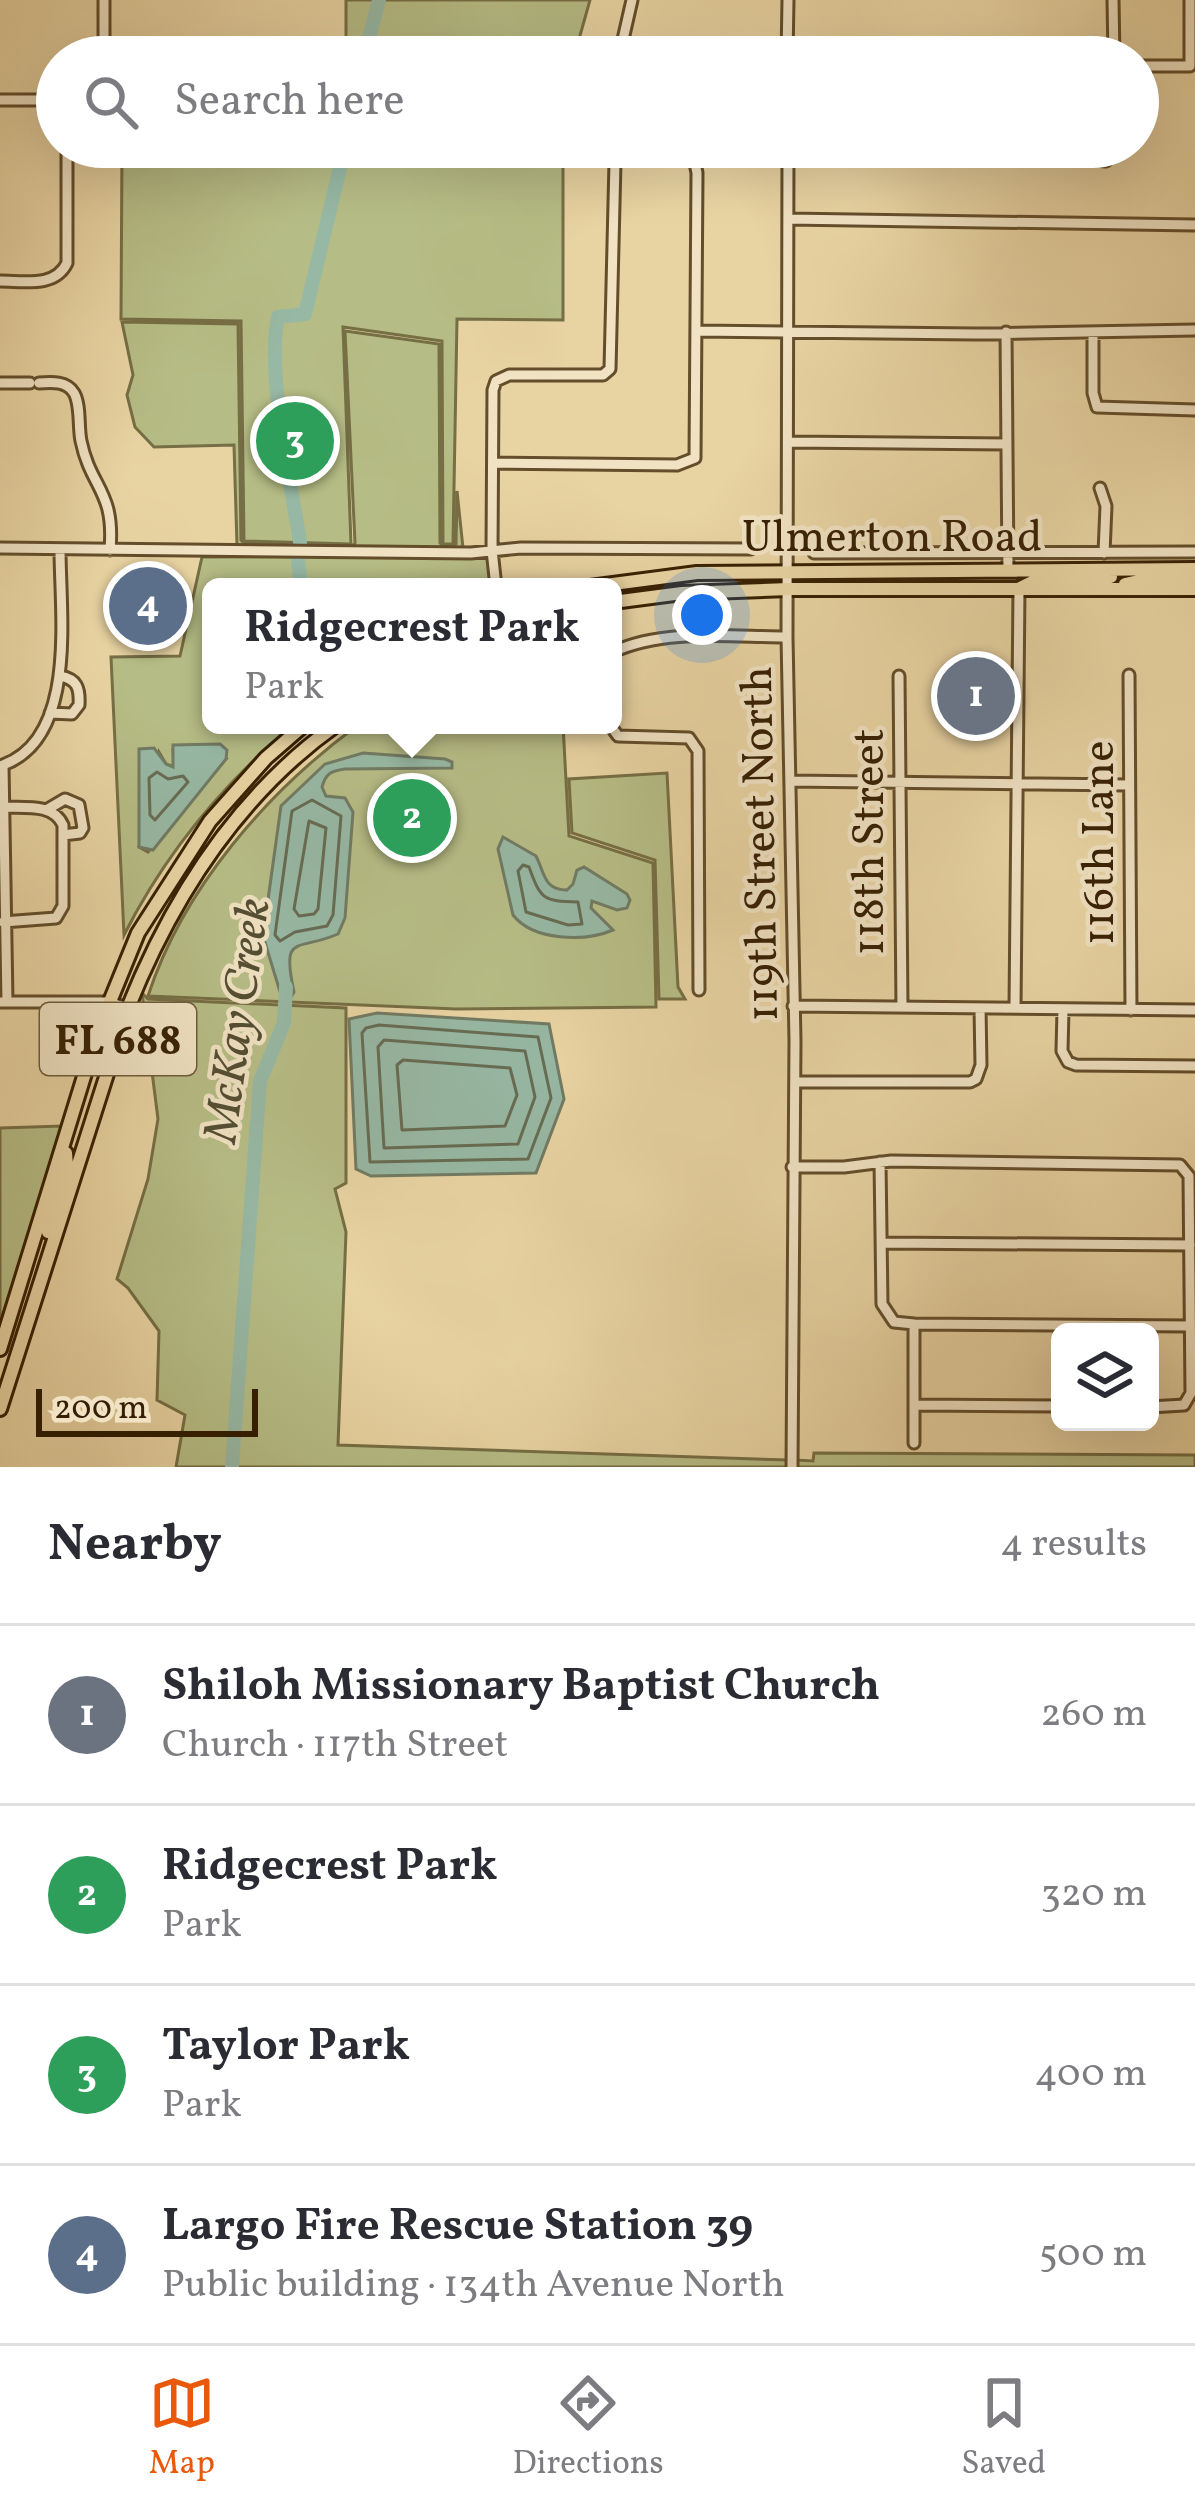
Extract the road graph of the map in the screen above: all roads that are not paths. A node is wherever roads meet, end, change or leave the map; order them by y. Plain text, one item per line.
1 (104, 0) edge
2 (632, 0) edge
3 (788, 0) edge
4 (1113, 0) edge
5 (1190, 0) edge
6 (104, 36) edge
7 (624, 36) edge
8 (788, 36) edge
9 (1114, 36) edge
10 (1159, 66) edge
11 (0, 100) edge
12 (36, 100) edge
13 (67, 168) edge
14 (615, 168) edge
15 (695, 168) edge
16 (788, 168) edge
17 (788, 219) junction
18 (1195, 225) edge
19 (0, 281) edge
20 (698, 331) junction
21 (1195, 331) edge
22 (788, 332) junction
23 (1006, 332) junction
24 (1093, 332) junction
25 (0, 383) edge
26 (1195, 410) edge
27 (789, 442) junction
28 (1007, 443) junction
29 (493, 463) junction
30 (1100, 488) dead end
31 (0, 548) edge
32 (751, 549) dead end
33 (60, 550) junction
34 (110, 550) junction
35 (492, 550) junction
36 (1195, 552) edge
37 (814, 553) dead end
38 (1104, 553) junction
39 (1009, 554) junction
40 (1195, 569) edge
41 (1134, 570) junction
42 (1008, 571) junction
43 (788, 572) junction
44 (495, 578) edge
45 (1195, 579) edge
46 (622, 582) edge
47 (789, 589) junction
48 (1019, 589) junction
49 (1113, 589) junction
50 (1195, 589) edge
51 (622, 601) edge
52 (787, 637) junction
53 (622, 649) edge
54 (1129, 675) dead end
55 (60, 676) junction
56 (899, 676) dead end
57 (50, 713) junction
58 (295, 734) edge
59 (325, 734) edge
60 (622, 734) edge
61 (2, 765) edge
62 (790, 781) junction
63 (901, 782) junction
64 (1015, 782) junction
65 (1130, 785) junction
66 (3, 807) junction
67 (48, 809) junction
68 (63, 835) junction
69 (4, 922) junction
70 (699, 990) dead end
71 (4, 1002) edge
72 (108, 1002) junction
73 (793, 1006) junction
74 (902, 1007) junction
75 (128, 1008) junction
76 (980, 1008) junction
77 (1016, 1008) junction
78 (1063, 1010) junction
79 (1131, 1010) junction
80 (1195, 1010) edge
81 (1195, 1066) edge
82 (795, 1082) junction
83 (65, 1140) junction
84 (880, 1162) junction
85 (792, 1167) junction
86 (881, 1243) junction
87 (1190, 1245) junction
88 (51, 1247) junction
89 (914, 1324) junction
90 (1190, 1326) junction
91 (0, 1349) edge
92 (915, 1406) junction
93 (1051, 1406) edge
94 (1159, 1407) edge
95 (0, 1409) edge
96 (914, 1443) dead end
97 (792, 1467) edge

1 - 6 street
2 - 7 street
3 - 8 street
4 - 9 street
5 - 10 street
11 - 12 street
13 - 19 street
14 - 29 street
15 - 20 street
16 - 17 street, 119th Street North
17 - 18 street
17 - 22 street, 119th Street North
20 - 22 street
20 - 29 street
21 - 24 street
22 - 23 street
22 - 27 street, 119th Street North
23 - 24 street
23 - 28 street
24 - 26 street
25 - 34 street
27 - 28 street
27 - 43 street, 119th Street North
28 - 39 street
29 - 35 street
30 - 38 street
31 - 33 street
32 - 35 street
33 - 34 street
33 - 55 street
34 - 35 street
35 - 44 street
36 - 38 street
37 - 39 street
38 - 39 street
39 - 42 street
40 - 41 main road, Ulmerton Road
41 - 42 main road, Ulmerton Road
41 - 48 main road
42 - 43 main road, Ulmerton Road
43 - 46 main road, Ulmerton Road
43 - 47 street, 119th Street North
45 - 49 main road
47 - 48 main road, Ulmerton Road
47 - 51 main road, Ulmerton Road
47 - 52 street, 119th Street North
48 - 49 main road, Ulmerton Road
48 - 64 street
49 - 50 main road, Ulmerton Road
52 - 53 street
52 - 62 street, 119th Street North
54 - 65 street, 116th Lane
55 - 57 street
55 - 57 street
56 - 63 street, 118th Street
57 - 61 street
58 - 72 main road, FL 688
59 - 75 main road, FL 688
60 - 70 street
61 - 66 street
62 - 63 street
62 - 73 street, 119th Street North
63 - 64 street
63 - 74 street, 118th Street
64 - 65 street
64 - 77 street
65 - 79 street, 116th Lane
66 - 67 street
66 - 69 street
67 - 68 street
67 - 68 street
68 - 69 street
69 - 71 street
71 - 72 street
72 - 75 street
72 - 83 main road, FL 688
73 - 74 street
73 - 82 street, 119th Street North
74 - 76 street
75 - 88 main road, FL 688
76 - 77 street
76 - 82 street
77 - 78 street
78 - 79 street
78 - 81 street
79 - 80 street
82 - 85 street, 119th Street North
83 - 88 main road
83 - 91 main road, FL 688
84 - 85 street
84 - 86 street
84 - 87 street
85 - 97 street, 119th Street North
86 - 87 street
86 - 89 street
87 - 90 street
88 - 95 main road, FL 688
89 - 90 street
89 - 92 street
90 - 94 street
92 - 93 street
92 - 96 street

